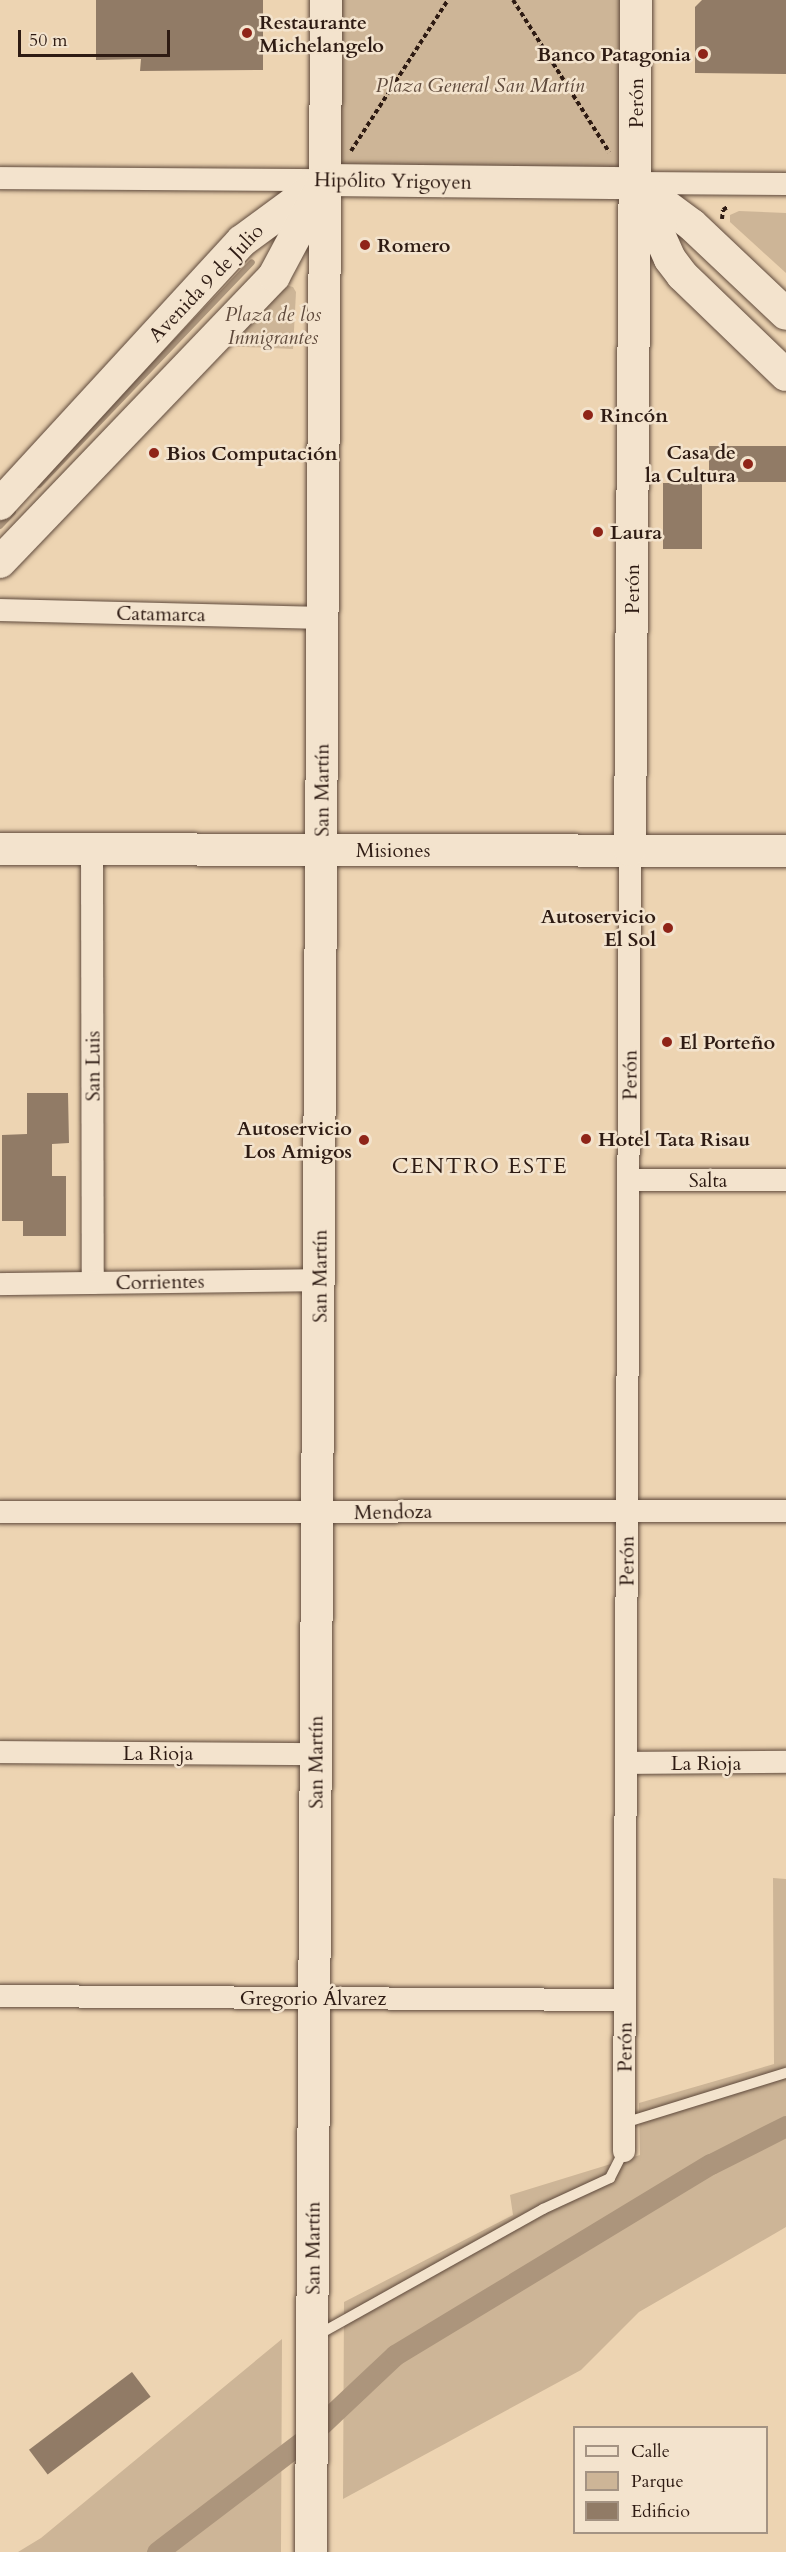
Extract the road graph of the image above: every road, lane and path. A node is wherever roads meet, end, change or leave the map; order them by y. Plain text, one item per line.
1 (326, 0) edge
2 (448, 0) edge
3 (513, 0) edge
4 (636, 0) edge
5 (349, 143) dead end
6 (612, 146) dead end
7 (349, 155) junction
8 (361, 155) dead end
9 (600, 157) dead end
10 (612, 157) junction
11 (0, 178) edge
12 (325, 180) junction
13 (635, 183) junction
14 (786, 184) edge
15 (737, 203) dead end
16 (727, 226) dead end
17 (786, 314) edge
18 (786, 375) edge
19 (0, 504) edge
20 (0, 562) edge
21 (0, 610) edge
22 (323, 618) junction
23 (0, 849) edge
24 (92, 849) junction
25 (322, 850) junction
26 (630, 850) junction
27 (786, 851) edge
28 (630, 1180) junction
29 (786, 1180) edge
30 (320, 1280) junction
31 (93, 1283) junction
32 (0, 1284) edge
33 (628, 1510) junction
34 (786, 1511) edge
35 (0, 1512) edge
36 (319, 1513) junction
37 (0, 1752) edge
38 (316, 1754) junction
39 (786, 1762) edge
40 (626, 1763) junction
41 (0, 1995) edge
42 (315, 1998) junction
43 (625, 2000) junction
44 (786, 2073) edge
45 (624, 2123) junction
46 (624, 2151) joint
47 (312, 2338) junction
48 (311, 2552) edge

1 - 12 street, San Martín
2 - 7 path
3 - 10 path
4 - 13 street, Perón
5 - 7 path
6 - 10 path
7 - 8 path
9 - 10 path
11 - 12 street, Hipólito Yrigoyen
12 - 13 street, Hipólito Yrigoyen
12 - 19 street, Avenida 9 de Julio
12 - 20 street, Avenida 9 de Julio
12 - 22 street, San Martín
13 - 14 street, Hipólito Yrigoyen
13 - 17 street
13 - 18 street
13 - 26 street, Perón
15 - 16 path
21 - 22 street, Catamarca
22 - 25 street, San Martín
23 - 24 street, Misiones
24 - 25 street, Misiones
24 - 31 street, San Luis
25 - 26 street, Misiones
25 - 30 street, San Martín
26 - 27 street, Misiones
26 - 28 street, Perón
28 - 29 street, Salta
28 - 33 street, Perón
30 - 31 street, Corrientes
30 - 36 street, San Martín
31 - 32 street, Corrientes
33 - 34 street, Mendoza
33 - 36 street, Mendoza
33 - 40 street, Perón
35 - 36 street, Mendoza
36 - 38 street, San Martín
37 - 38 street, La Rioja
38 - 42 street, San Martín
39 - 40 street, La Rioja
40 - 43 street, Perón
41 - 42 street, Gregorio Álvarez
42 - 43 street, Gregorio Álvarez
42 - 47 street, San Martín
43 - 45 street, Perón
44 - 45 lane
45 - 46 street, Perón
46 - 47 lane
47 - 48 street, San Martín

